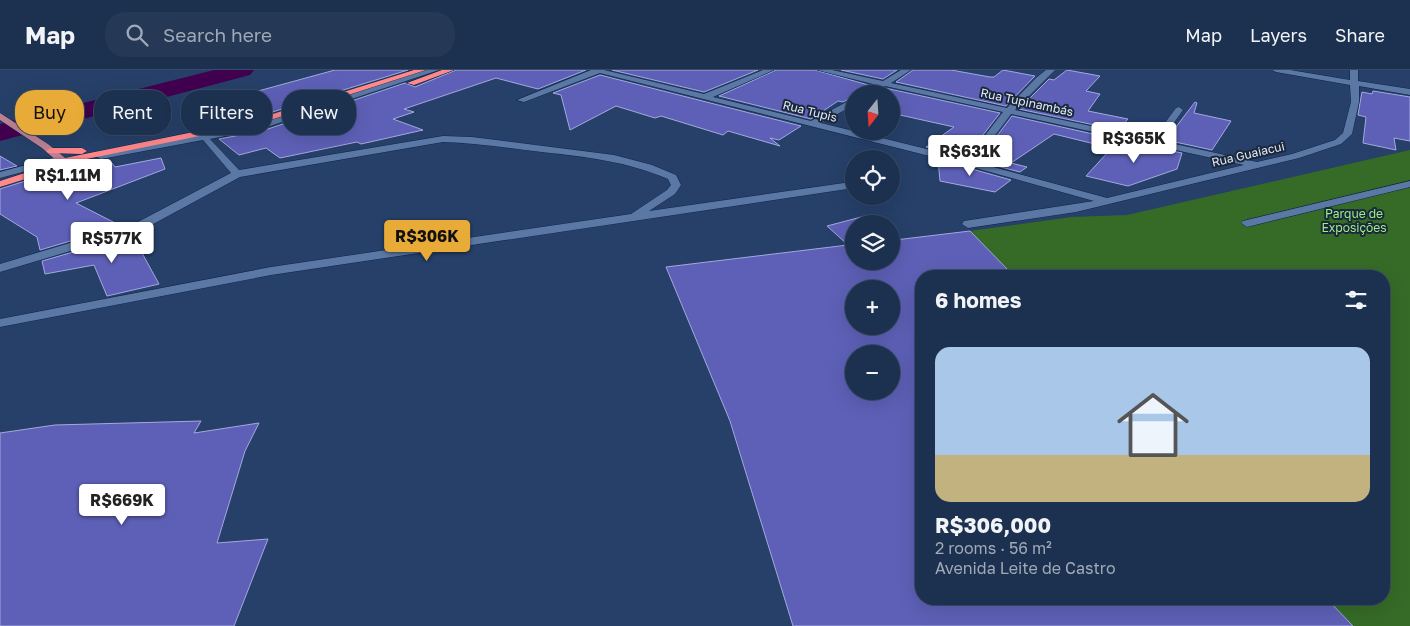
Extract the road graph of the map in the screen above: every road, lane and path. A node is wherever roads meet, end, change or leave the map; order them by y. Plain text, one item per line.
1 (422, 70) edge
2 (434, 70) edge
3 (450, 70) edge
4 (770, 70) edge
5 (821, 70) edge
6 (907, 70) edge
7 (1051, 70) edge
8 (1276, 70) edge
9 (1354, 70) edge
10 (597, 71) edge
11 (1355, 83) junction
12 (884, 84) junction
13 (1410, 92) edge
14 (705, 97) junction
15 (521, 100) dead end
16 (845, 106) edge
17 (1179, 110) dead end
18 (1010, 111) junction
19 (0, 116) edge
20 (811, 125) junction
21 (207, 141) junction
22 (1156, 142) junction
23 (48, 149) junction
24 (126, 149) junction
25 (101, 156) dead end
26 (65, 163) junction
27 (969, 163) junction
28 (1256, 165) junction
29 (237, 174) junction
30 (0, 175) edge
31 (0, 184) edge
32 (1410, 184) edge
33 (845, 187) edge
34 (1105, 201) junction
35 (632, 218) junction
36 (1247, 223) dead end
37 (968, 224) dead end
38 (2, 267) edge
39 (0, 323) edge

1 - 24 highway
2 - 25 street
3 - 21 highway
4 - 14 street
5 - 12 street, Rua Tupinambás
6 - 12 street
7 - 18 street
8 - 11 street
9 - 11 street, Rua Guaiacui
10 - 14 street, Rua Tupis
10 - 15 street
11 - 13 street
11 - 28 street, Rua Guaiacui
12 - 18 street, Rua Tupinambás
14 - 20 street, Rua Tupis
16 - 20 street
17 - 22 street
18 - 22 street, Rua Tupinambás
18 - 27 street
19 - 23 main road
20 - 27 street, Rua Tupis
21 - 26 highway
21 - 29 street
22 - 28 street, Rua Tupinambás
23 - 24 highway
23 - 26 main road
24 - 26 highway
26 - 30 street
26 - 31 highway
27 - 34 street, Rua Tupis
28 - 34 street, Rua Guaiacui
29 - 35 street
29 - 38 street
32 - 36 street
33 - 35 street
34 - 37 street, Rua Guaiacui
35 - 39 street

